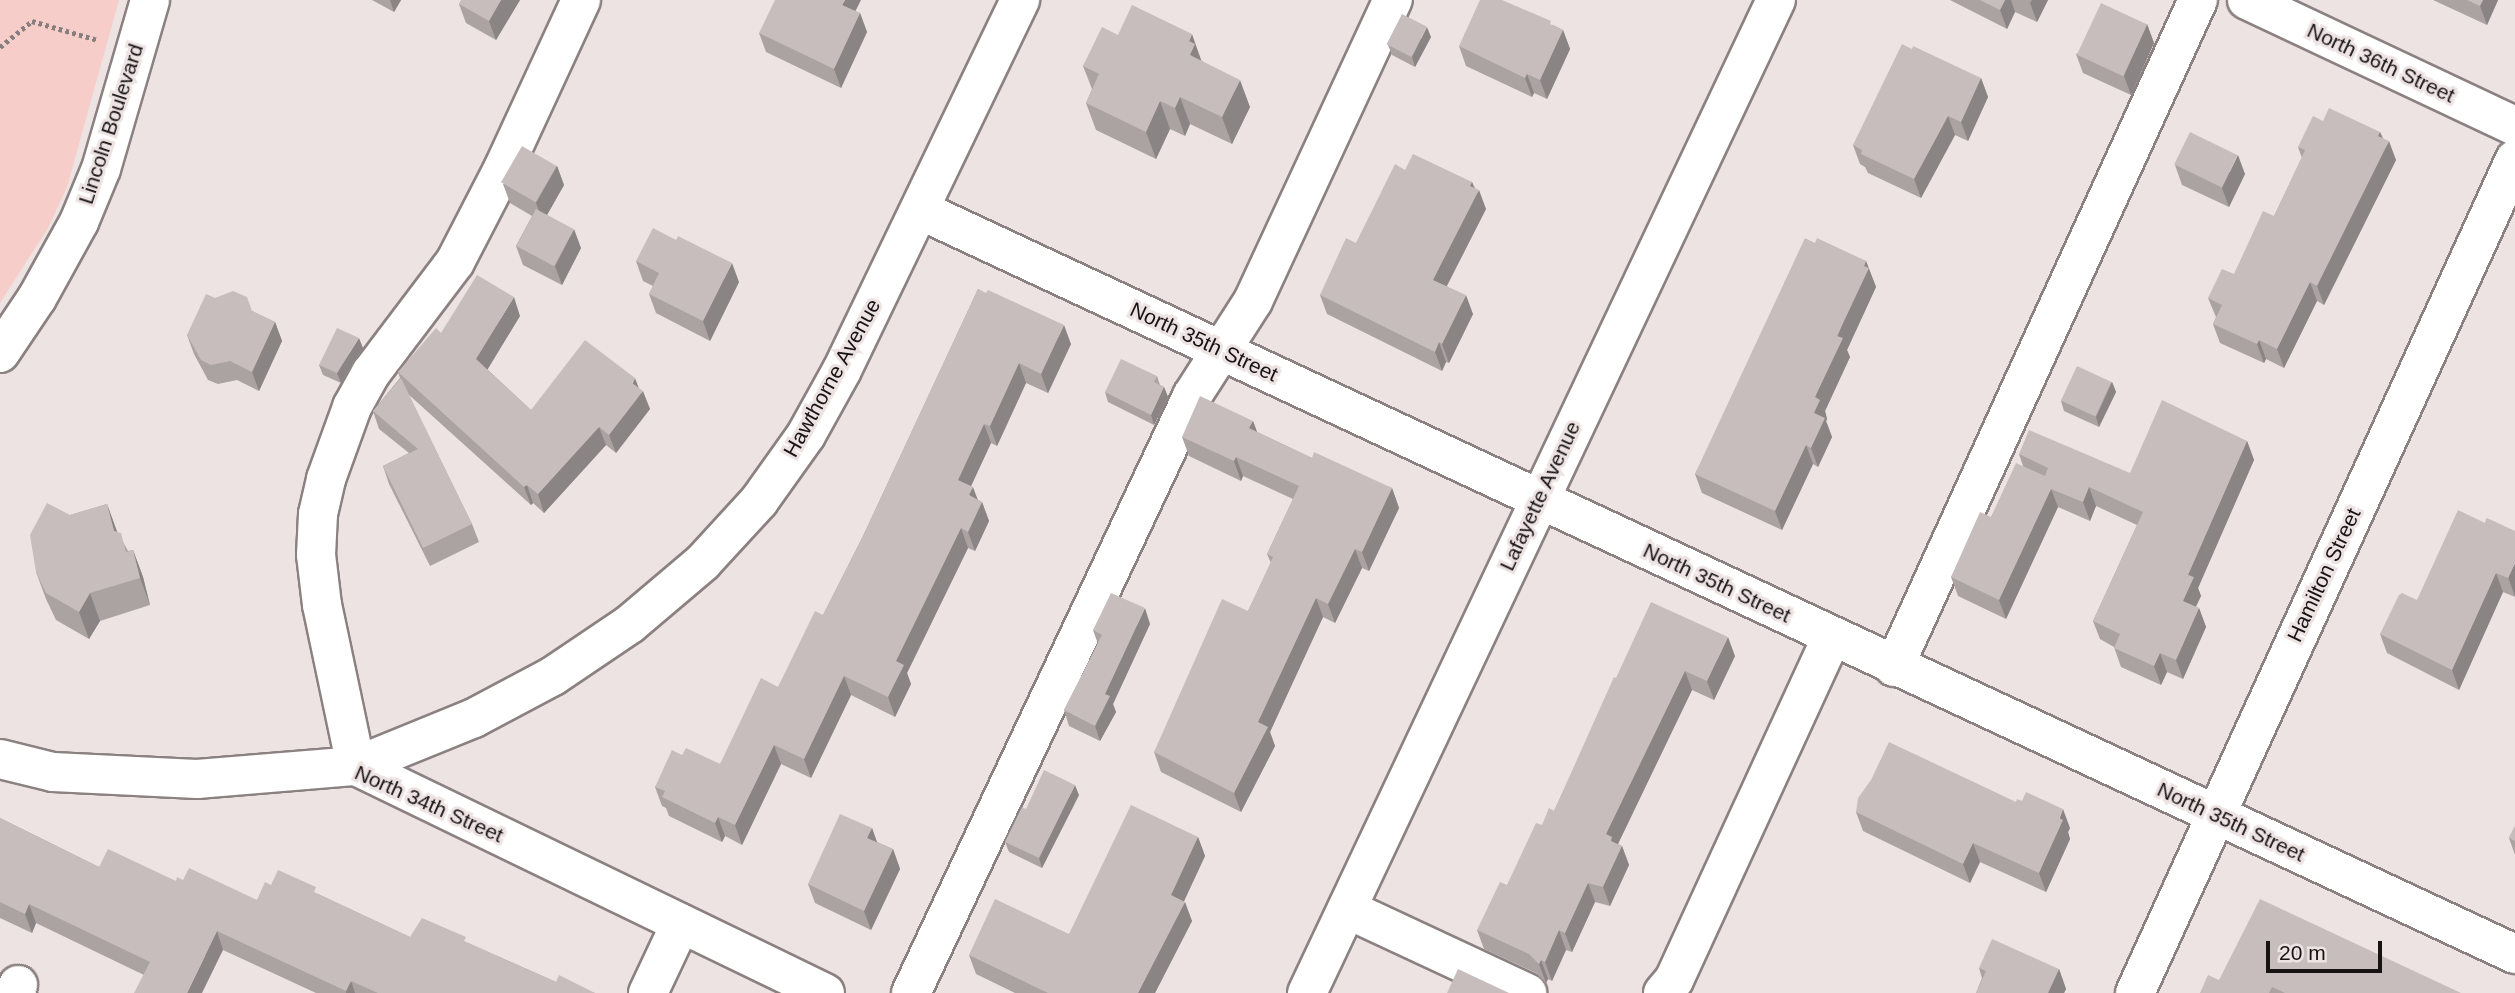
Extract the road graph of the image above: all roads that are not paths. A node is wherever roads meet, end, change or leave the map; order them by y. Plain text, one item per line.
1 (150, 0) edge
2 (581, 0) edge
3 (1020, 0) edge
4 (1393, 0) edge
5 (1776, 0) edge
6 (2198, 0) edge
7 (2247, 0) edge
8 (2515, 126) edge
9 (2515, 159) edge
10 (920, 210) junction
11 (1220, 350) junction
12 (0, 352) edge
13 (1539, 499) junction
14 (1832, 637) junction
15 (1894, 667) junction
16 (0, 759) edge
17 (356, 766) junction
18 (2215, 815) junction
19 (1347, 909) junction
20 (681, 923) junction
21 (2515, 954) edge
22 (648, 993) edge
23 (825, 993) edge
24 (911, 993) edge
25 (1307, 993) edge
26 (1527, 993) edge
27 (1663, 993) edge
28 (2135, 993) edge

1 - 12 street, Lincoln Boulevard
2 - 17 street
3 - 10 street, Hawthorne Avenue
4 - 11 street
5 - 13 street, Lafayette Avenue
6 - 15 street
7 - 8 street, North 36th Street
9 - 18 street, Hamilton Street
10 - 11 street, North 35th Street
10 - 17 street, Hawthorne Avenue
11 - 13 street, North 35th Street
11 - 24 street
13 - 14 street, North 35th Street
13 - 19 street, Lafayette Avenue
14 - 15 street, North 35th Street
14 - 27 street
15 - 18 street, North 35th Street
16 - 17 street, North 34th Street
17 - 20 street, North 34th Street
18 - 21 street, North 35th Street
18 - 28 street, Hamilton Street
19 - 25 street, Lafayette Avenue
19 - 26 street
20 - 22 street
20 - 23 street, North 34th Street

